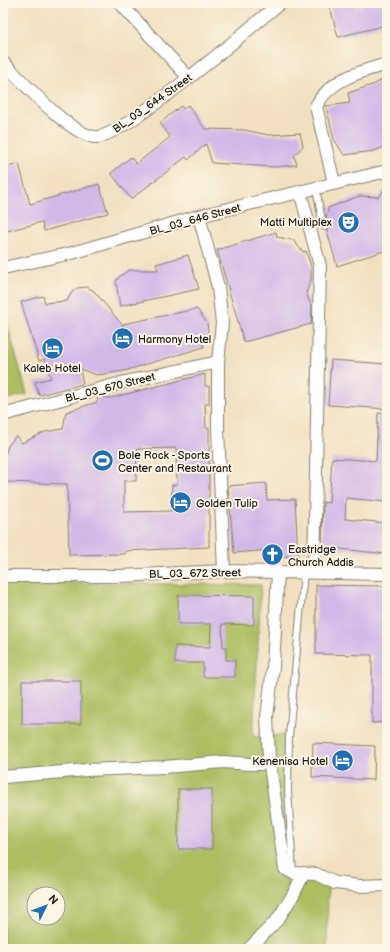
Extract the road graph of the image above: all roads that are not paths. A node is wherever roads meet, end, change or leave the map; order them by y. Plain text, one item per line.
1 (120, 3) edge
2 (280, 3) edge
3 (3, 62) edge
4 (387, 64) edge
5 (189, 78) junction
6 (387, 171) edge
7 (334, 184) junction
8 (316, 188) junction
9 (300, 191) junction
10 (199, 216) junction
11 (325, 227) dead end
12 (3, 268) edge
13 (218, 362) junction
14 (3, 415) edge
15 (224, 571) junction
16 (278, 572) junction
17 (309, 572) junction
18 (387, 574) edge
19 (3, 576) edge
20 (269, 759) junction
21 (3, 777) edge
22 (298, 873) junction
23 (387, 885) edge
24 (249, 949) edge

1 - 5 street
2 - 5 street, BL_03_644 Street
3 - 5 street, BL_03_644 Street
4 - 7 street
6 - 7 street, BL_03_646 Street
7 - 8 street, BL_03_646 Street
8 - 9 street, BL_03_646 Street
8 - 11 lane
9 - 10 street, BL_03_646 Street
9 - 17 street
10 - 12 street, BL_03_646 Street
10 - 13 street
13 - 14 street, BL_03_670 Street
13 - 15 street
15 - 16 street, BL_03_672 Street
15 - 19 street, BL_03_672 Street
16 - 17 street, BL_03_672 Street
16 - 20 street
17 - 18 street, BL_03_672 Street
17 - 22 lane
20 - 21 street
20 - 22 street
22 - 23 street
22 - 24 street

